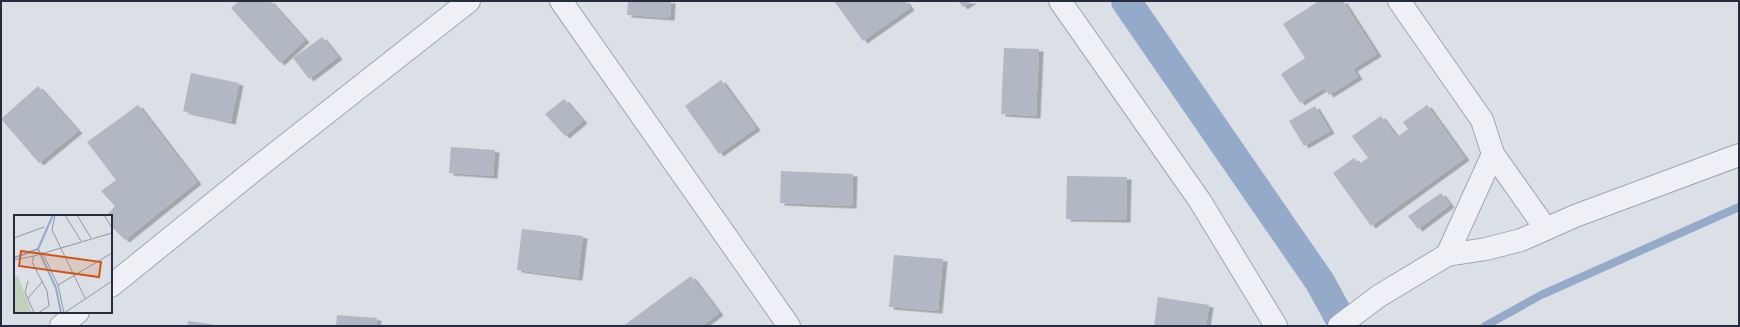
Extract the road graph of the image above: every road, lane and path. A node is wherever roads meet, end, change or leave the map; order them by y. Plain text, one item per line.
1 (469, 1) edge
2 (561, 1) edge
3 (1060, 1) edge
4 (1399, 1) edge
5 (1493, 154) junction
6 (1739, 155) edge
7 (1546, 229) junction
8 (1447, 255) junction
9 (112, 285) edge
10 (77, 313) edge
11 (61, 326) edge
12 (789, 326) edge
13 (1276, 326) edge
14 (1339, 326) edge

1 - 9 street
2 - 12 street
3 - 13 street
4 - 5 street
5 - 7 street
5 - 8 street
6 - 7 street
7 - 8 street
8 - 14 street
10 - 11 street

